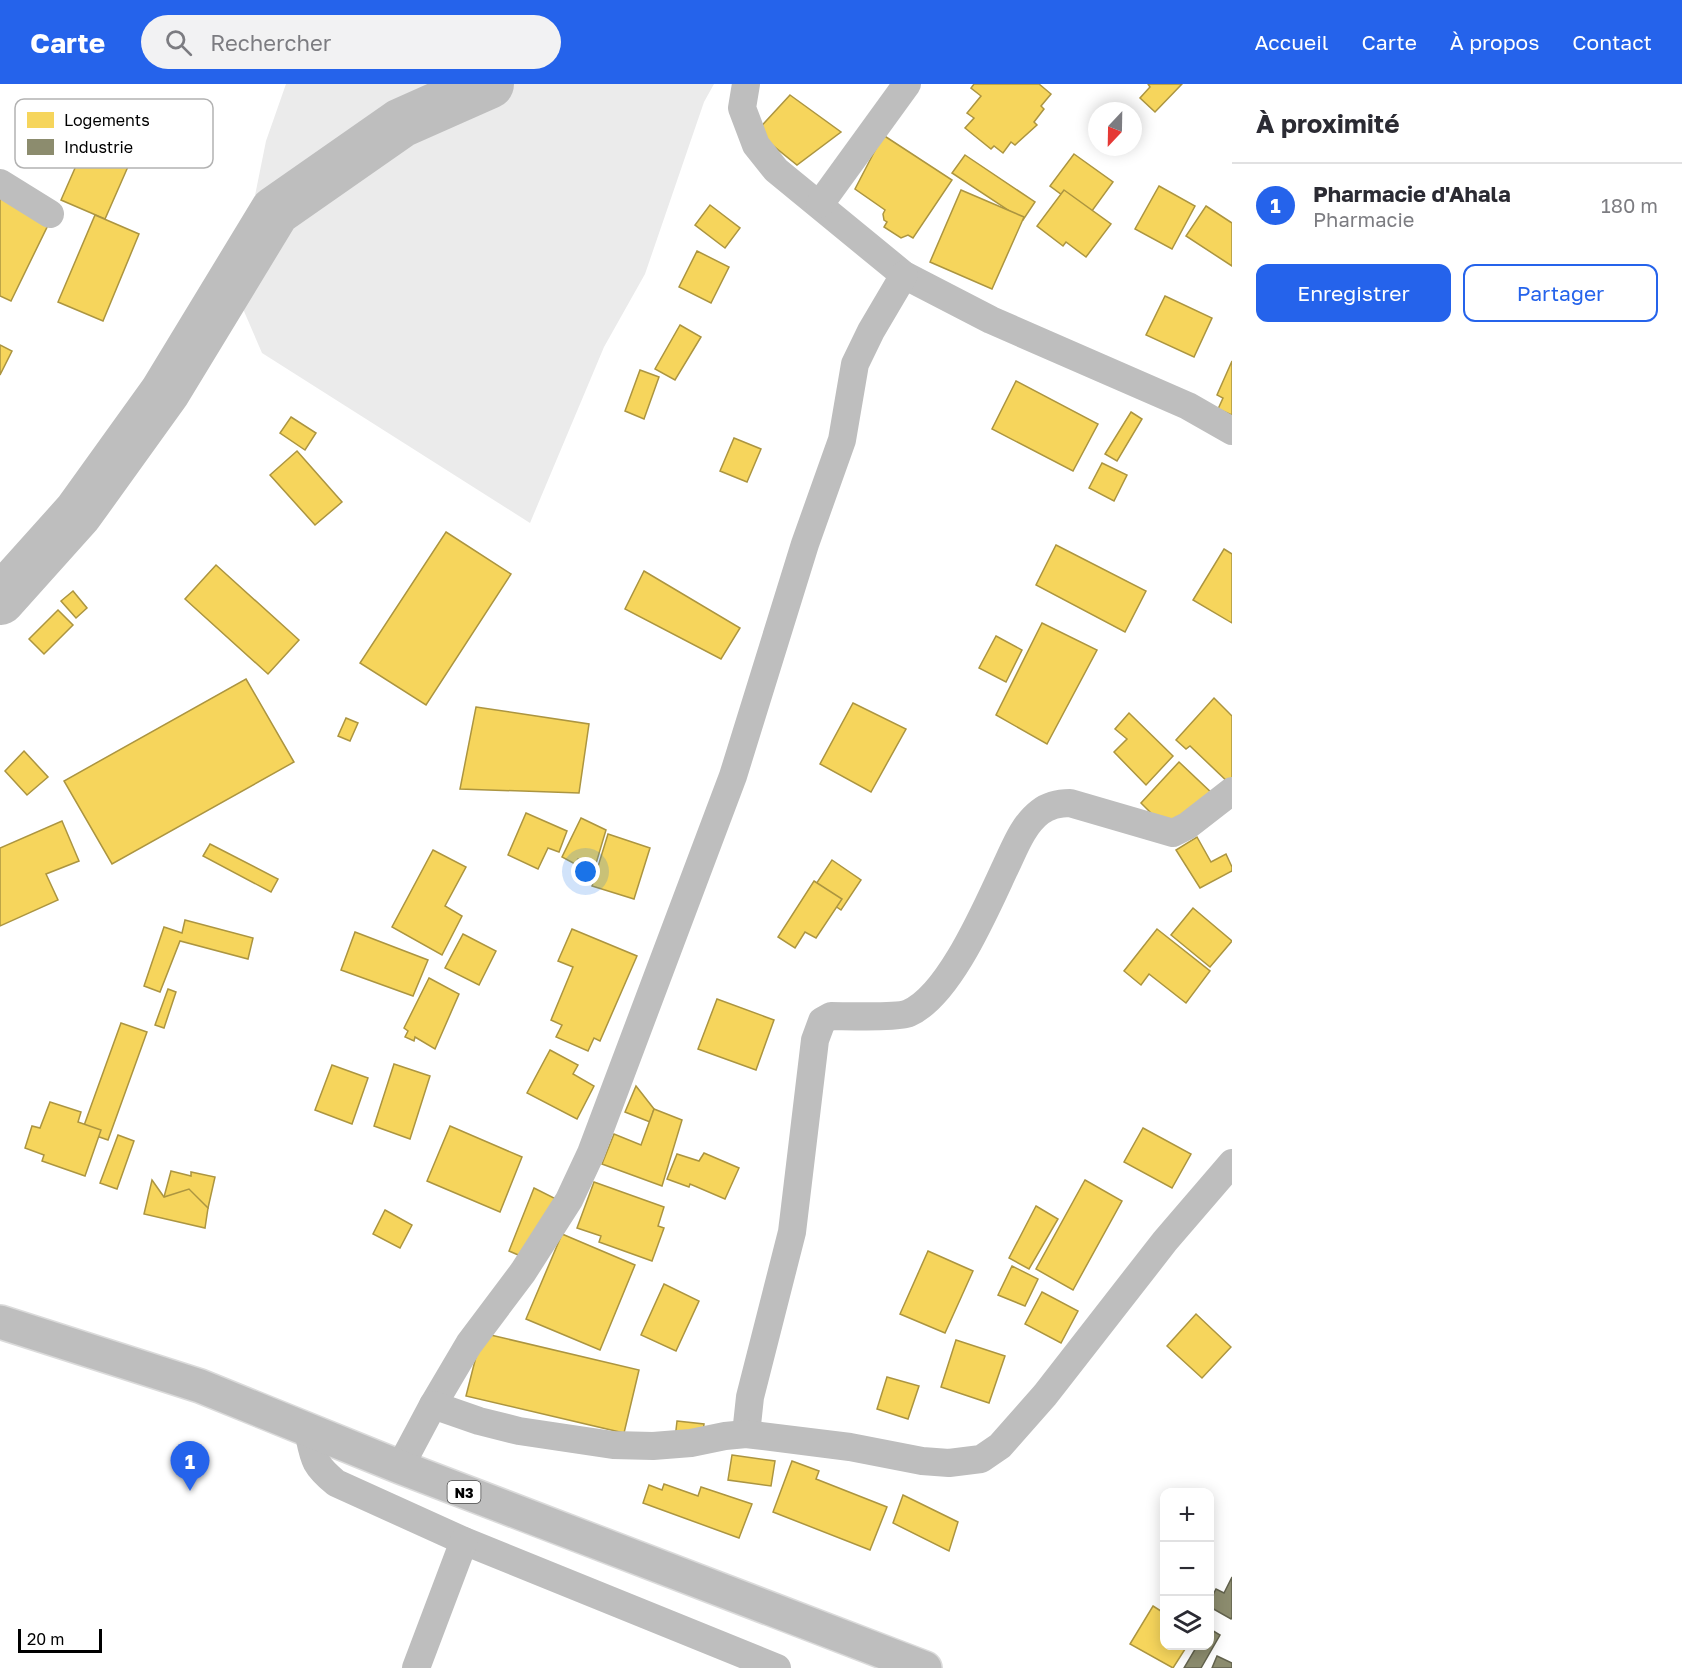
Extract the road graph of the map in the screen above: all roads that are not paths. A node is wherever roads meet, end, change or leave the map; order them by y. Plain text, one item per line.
1 (746, 84) edge
2 (907, 84) edge
3 (0, 183) edge
4 (820, 204) junction
5 (50, 214) dead end
6 (904, 275) junction
7 (1232, 431) edge
8 (1232, 791) edge
9 (1232, 1163) edge
10 (0, 1322) edge
11 (433, 1405) junction
12 (308, 1430) junction
13 (746, 1434) junction
14 (400, 1467) junction
15 (464, 1541) junction
16 (416, 1668) edge
17 (777, 1668) edge
18 (925, 1668) edge

1 - 4 street
2 - 4 street
3 - 5 street
4 - 6 street
6 - 7 street
6 - 11 street
8 - 13 street
9 - 13 street
10 - 12 highway, N3
11 - 13 street
11 - 14 street
12 - 14 highway, N3
12 - 15 street
14 - 18 highway, N3
15 - 16 street
15 - 17 street

